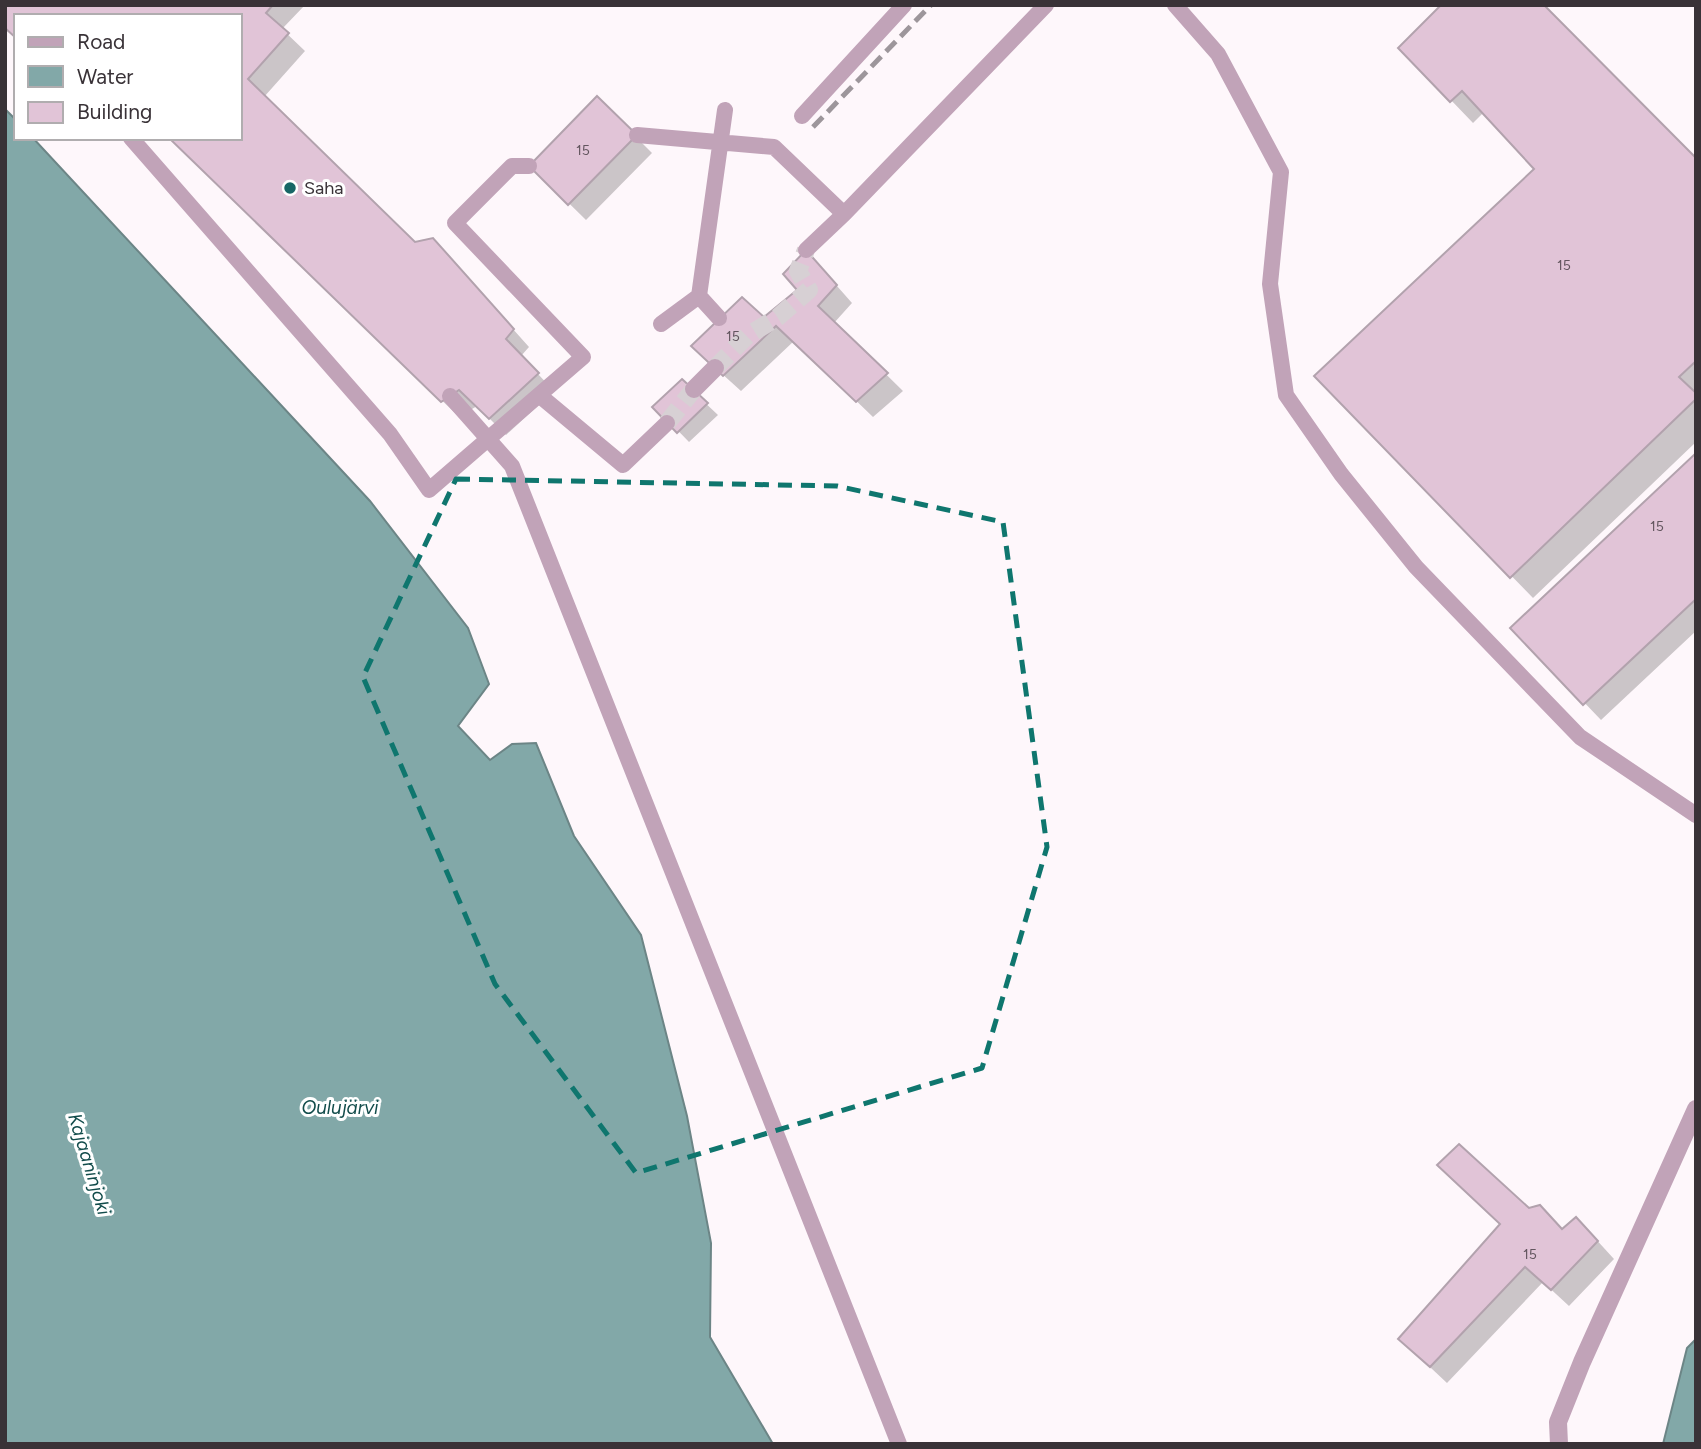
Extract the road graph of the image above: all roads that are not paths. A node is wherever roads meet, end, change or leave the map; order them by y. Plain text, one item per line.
1 (904, 5) edge
2 (1046, 5) edge
3 (1175, 5) edge
4 (725, 110) dead end
5 (802, 116) dead end
6 (637, 135) dead end
7 (133, 140) edge
8 (721, 144) junction
9 (529, 166) dead end
10 (844, 214) junction
11 (806, 250) tunnel mouth
12 (699, 296) junction
13 (719, 318) dead end
14 (661, 324) dead end
15 (715, 368) tunnel mouth
16 (694, 390) tunnel mouth
17 (539, 395) junction
18 (450, 396) dead end
19 (667, 423) tunnel mouth
20 (490, 437) junction
21 (1696, 815) edge
22 (1696, 1110) edge
23 (899, 1444) edge
24 (1559, 1444) edge

1 - 5 lane
2 - 10 lane
3 - 21 lane
4 - 8 lane
6 - 8 lane
7 - 20 lane
8 - 10 lane
8 - 12 lane
9 - 17 lane
10 - 11 lane
12 - 13 lane
12 - 14 lane
15 - 16 street
17 - 19 lane
17 - 20 lane
18 - 20 lane
20 - 23 lane
22 - 24 street

